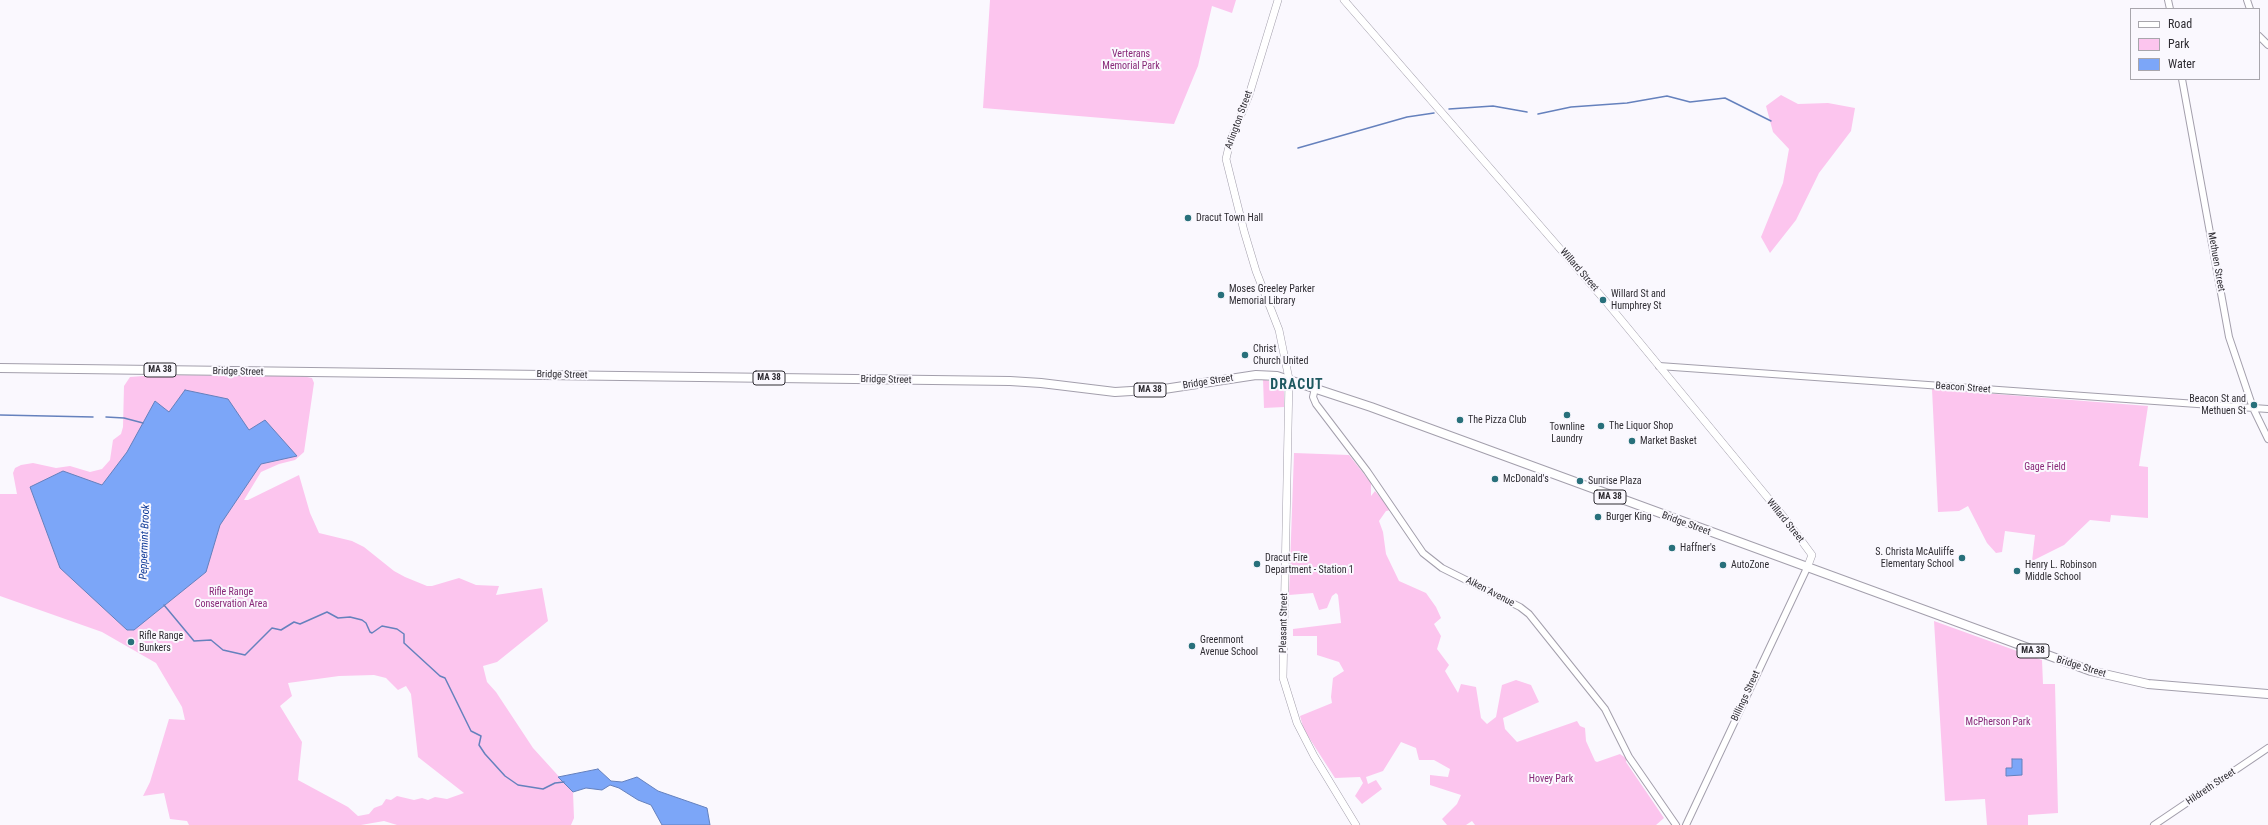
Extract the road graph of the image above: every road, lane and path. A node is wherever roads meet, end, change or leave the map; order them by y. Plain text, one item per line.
1 (1278, 0) edge
2 (1344, 0) edge
3 (2260, 37) edge
4 (2268, 45) edge
5 (2182, 80) edge
6 (1659, 366) junction
7 (0, 368) edge
8 (1289, 379) junction
9 (1315, 388) junction
10 (2253, 408) junction
11 (2268, 409) edge
12 (2268, 439) edge
13 (1806, 568) junction
14 (2268, 694) edge
15 (2268, 748) edge
16 (1356, 825) edge
17 (1676, 825) edge
18 (1686, 825) edge
19 (2154, 825) edge

1 - 8 main road, Arlington Street
2 - 6 main road, Willard Street
3 - 4 street
5 - 10 street, Methuen Street
6 - 10 street, Beacon Street
6 - 13 main road, Willard Street
7 - 8 main road, Bridge Street / MA 38
8 - 9 main road, Bridge Street / MA 38
8 - 16 main road, Pleasant Street
9 - 13 main road, Bridge Street / MA 38
9 - 17 street, Aiken Avenue
10 - 11 street, Beacon Street
10 - 12 street, Methuen Street
13 - 14 main road, Bridge Street / MA 38
13 - 18 street, Billings Street
15 - 19 street, Hildreth Street

